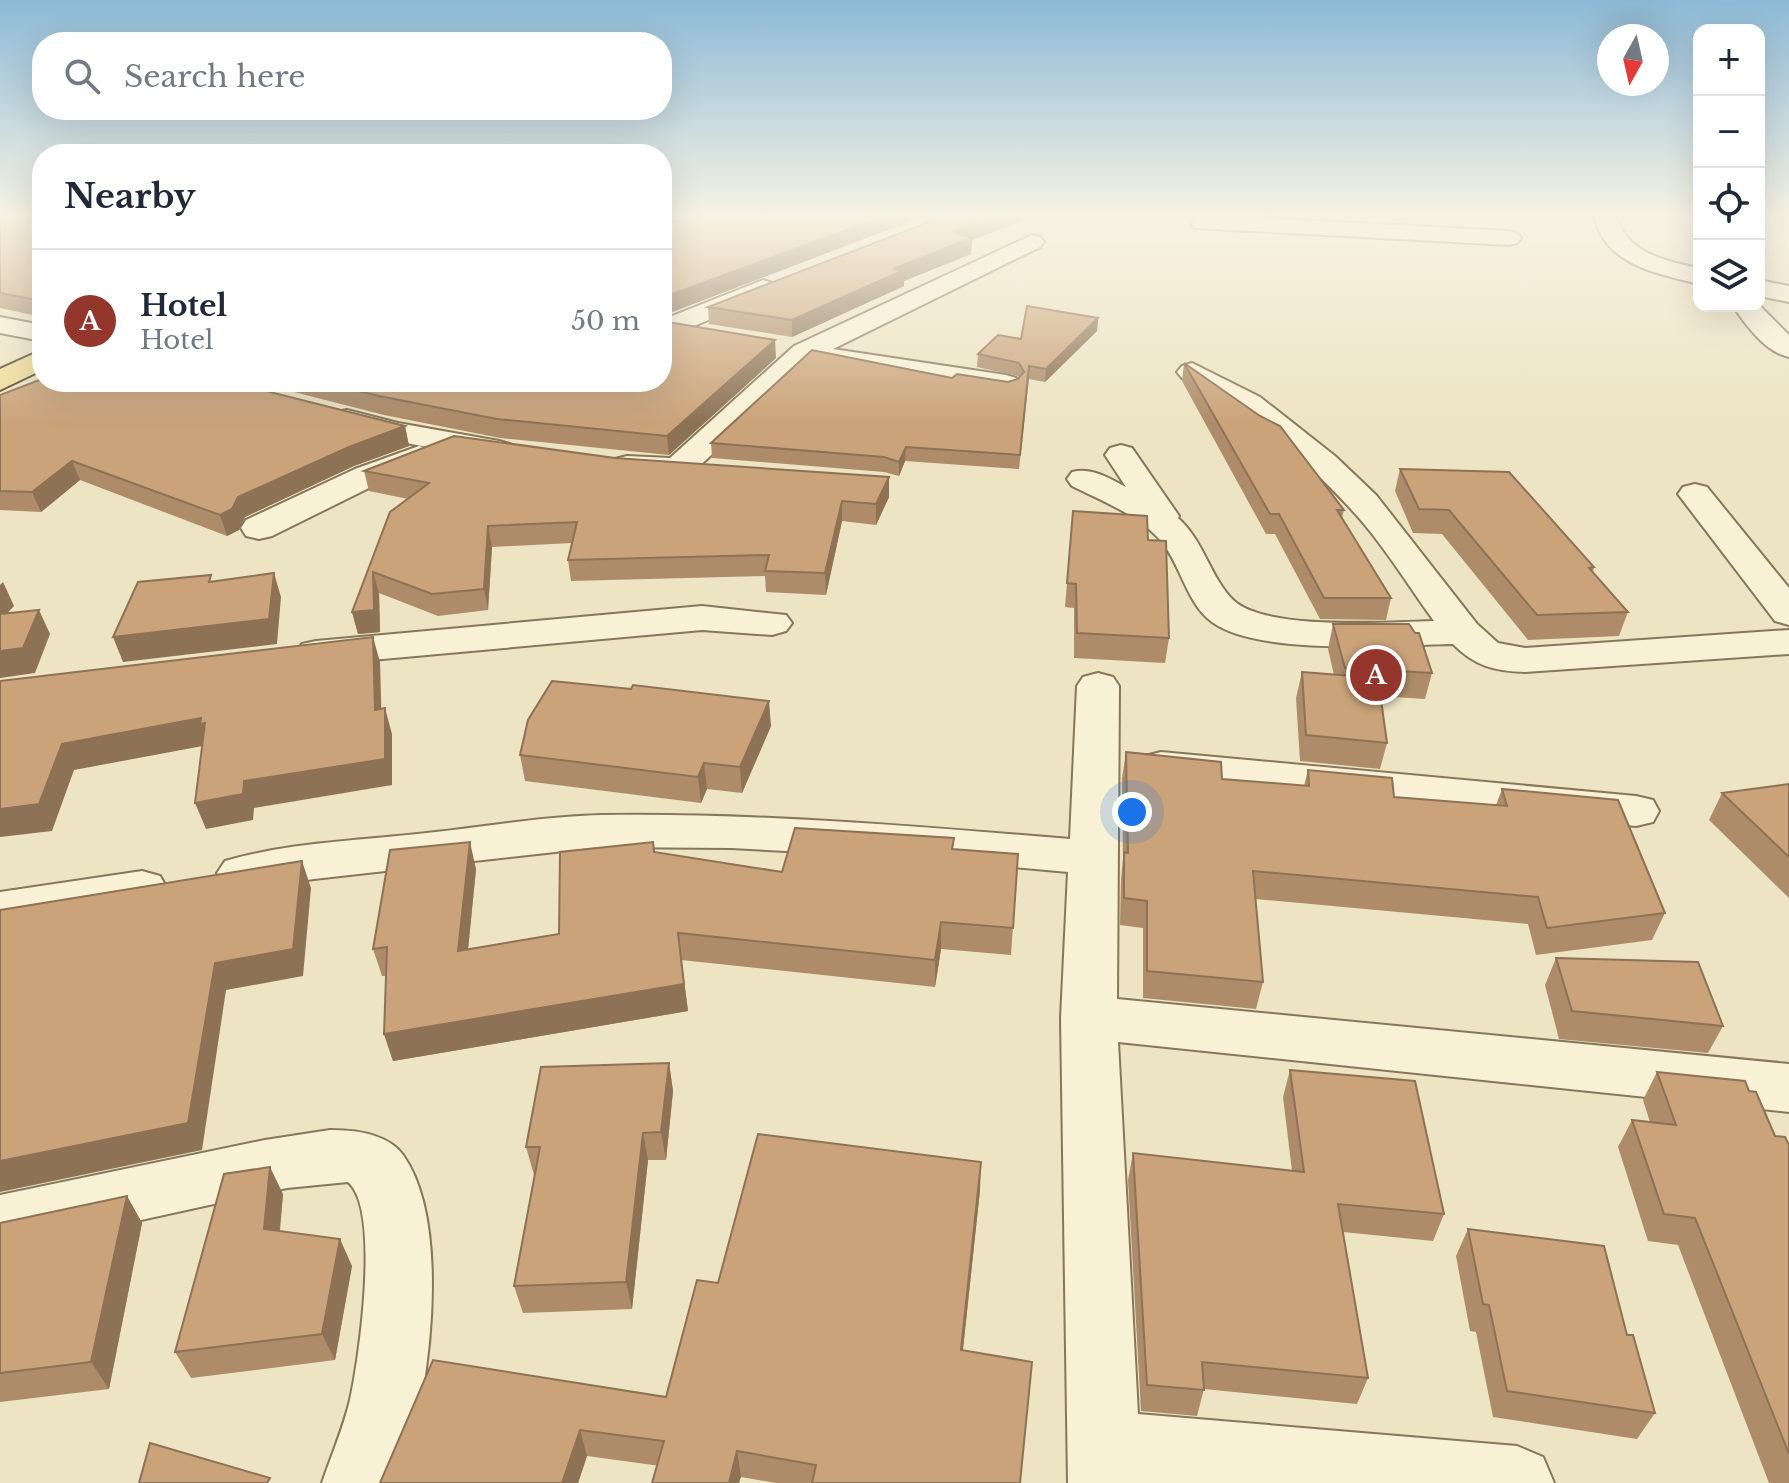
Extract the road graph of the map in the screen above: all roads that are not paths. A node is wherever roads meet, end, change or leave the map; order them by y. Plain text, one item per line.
1 (771, 284) edge
2 (937, 284) edge
3 (1765, 289) edge
4 (1789, 294) edge
5 (1751, 312) edge
6 (0, 325) edge
7 (672, 325) edge
8 (672, 329) edge
9 (32, 331) edge
10 (718, 338) edge
11 (1789, 349) edge
12 (790, 350) junction
13 (32, 364) edge
14 (1192, 372) edge
15 (0, 381) edge
16 (1006, 384) edge
17 (315, 410) edge
18 (451, 444) junction
19 (1121, 455) dead end
20 (531, 456) edge
21 (596, 465) edge
22 (678, 468) junction
23 (725, 472) edge
24 (1084, 479) dead end
25 (1695, 494) dead end
26 (259, 528) dead end
27 (1173, 533) junction
28 (1771, 571) edge
29 (1789, 613) edge
30 (772, 623) dead end
31 (1463, 632) junction
32 (1789, 642) edge
33 (278, 657) edge
34 (1098, 686) dead end
35 (1097, 759) junction
36 (1636, 811) dead end
37 (1092, 857) junction
38 (0, 910) edge
39 (1089, 1018) junction
40 (1789, 1088) edge
41 (0, 1223) edge
42 (1105, 1465) edge
43 (359, 1483) edge
44 (1517, 1483) edge

1 - 7 street
2 - 12 street
3 - 4 street
5 - 11 street
6 - 9 street
8 - 10 street
12 - 16 street
12 - 22 street
13 - 15 main road
14 - 31 street
17 - 18 street
18 - 20 street
18 - 26 street
19 - 27 street
21 - 22 street
22 - 23 street
24 - 27 street
25 - 28 street
27 - 31 street
28 - 29 street
30 - 33 street
31 - 32 street
34 - 35 street
35 - 36 street
35 - 37 street
37 - 38 street
37 - 39 street
39 - 40 street
39 - 42 street
41 - 43 street
42 - 44 street

